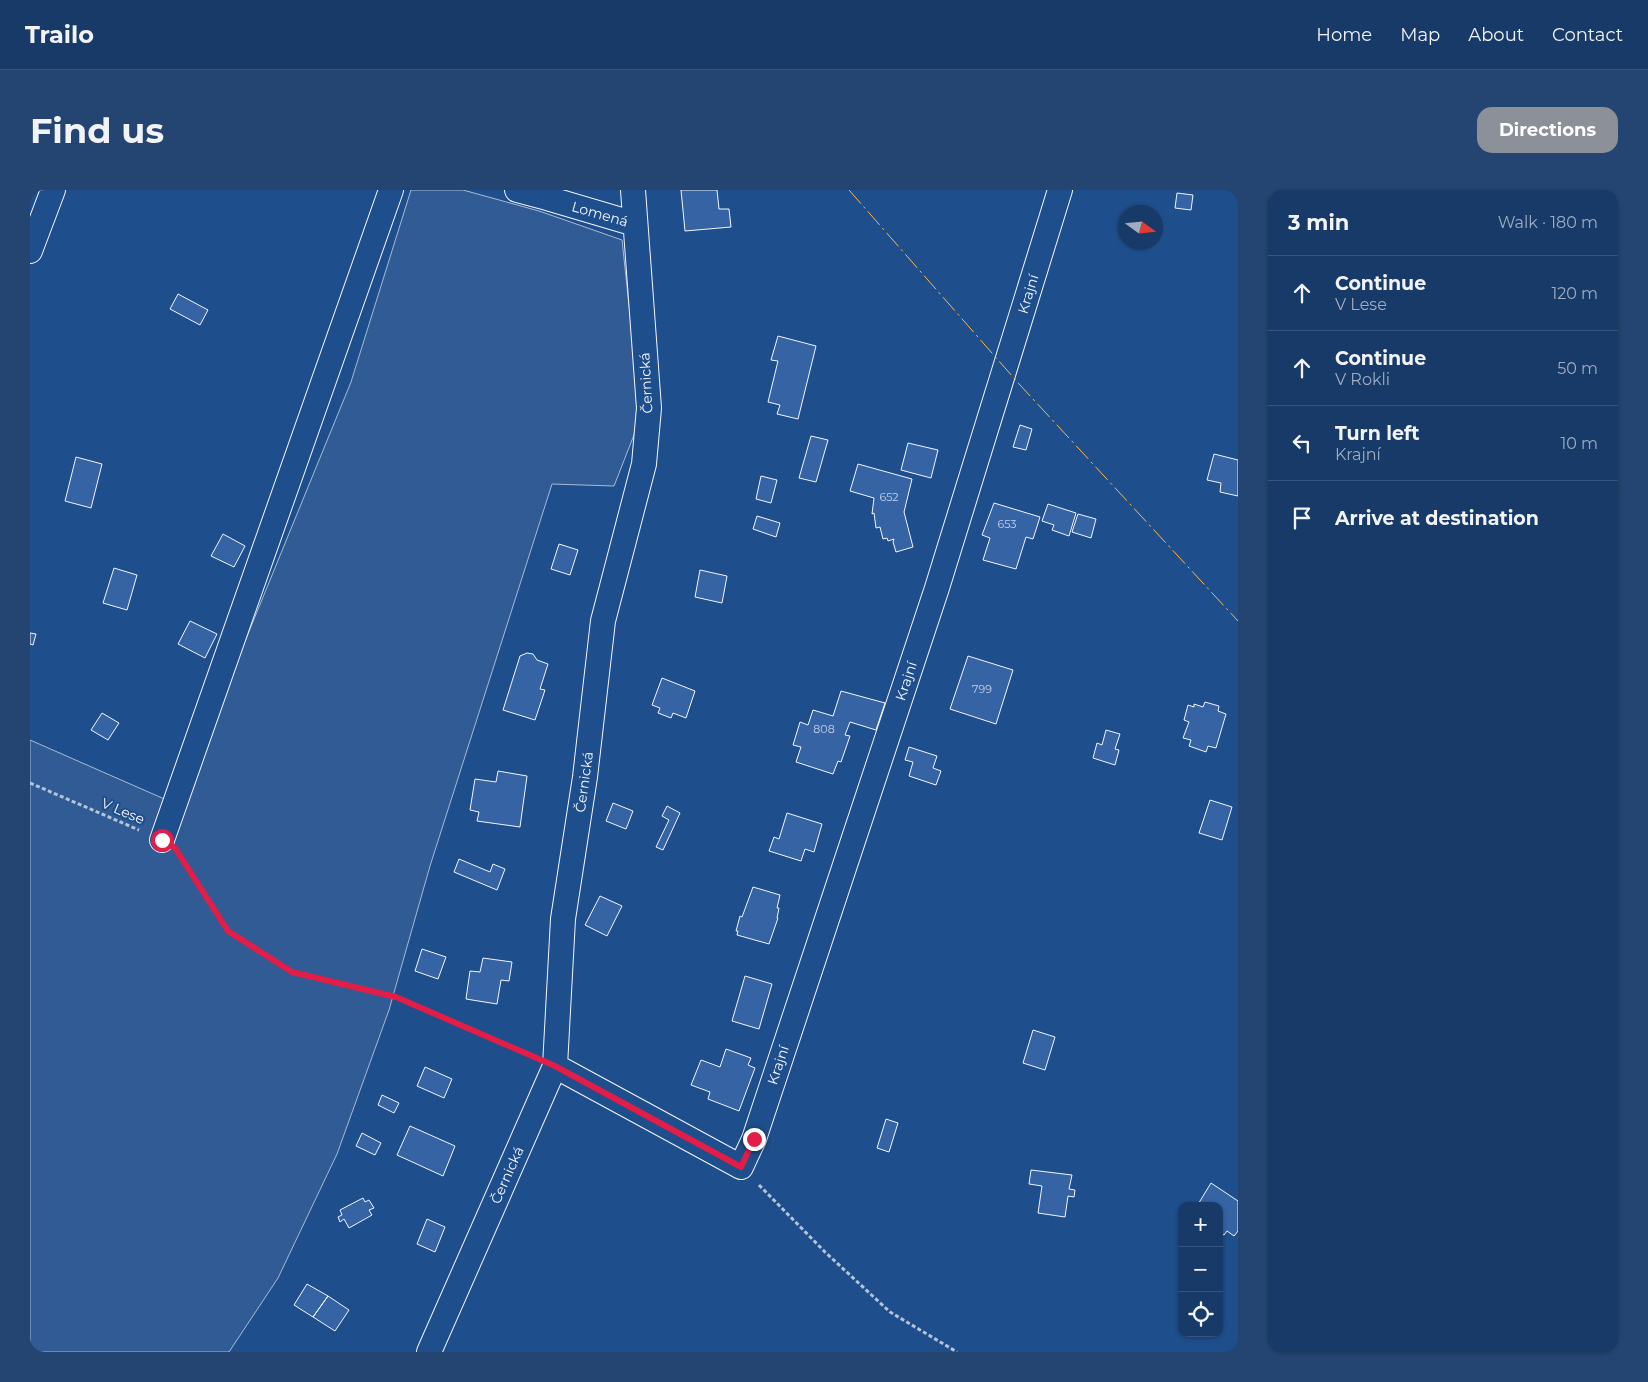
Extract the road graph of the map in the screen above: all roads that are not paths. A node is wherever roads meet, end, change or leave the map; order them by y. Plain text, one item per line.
1 (53, 190) edge
2 (391, 190) edge
3 (517, 190) edge
4 (634, 190) edge
5 (1060, 190) edge
6 (543, 194) edge
7 (635, 224) junction
8 (30, 251) edge
9 (162, 840) road end
10 (555, 1066) junction
11 (429, 1352) edge

1 - 8 street
2 - 9 street
3 - 6 street, Lomená
4 - 7 street, Černická
5 - 10 street, Krajní
6 - 7 street, Lomená
7 - 10 street, Černická
10 - 11 street, Černická

